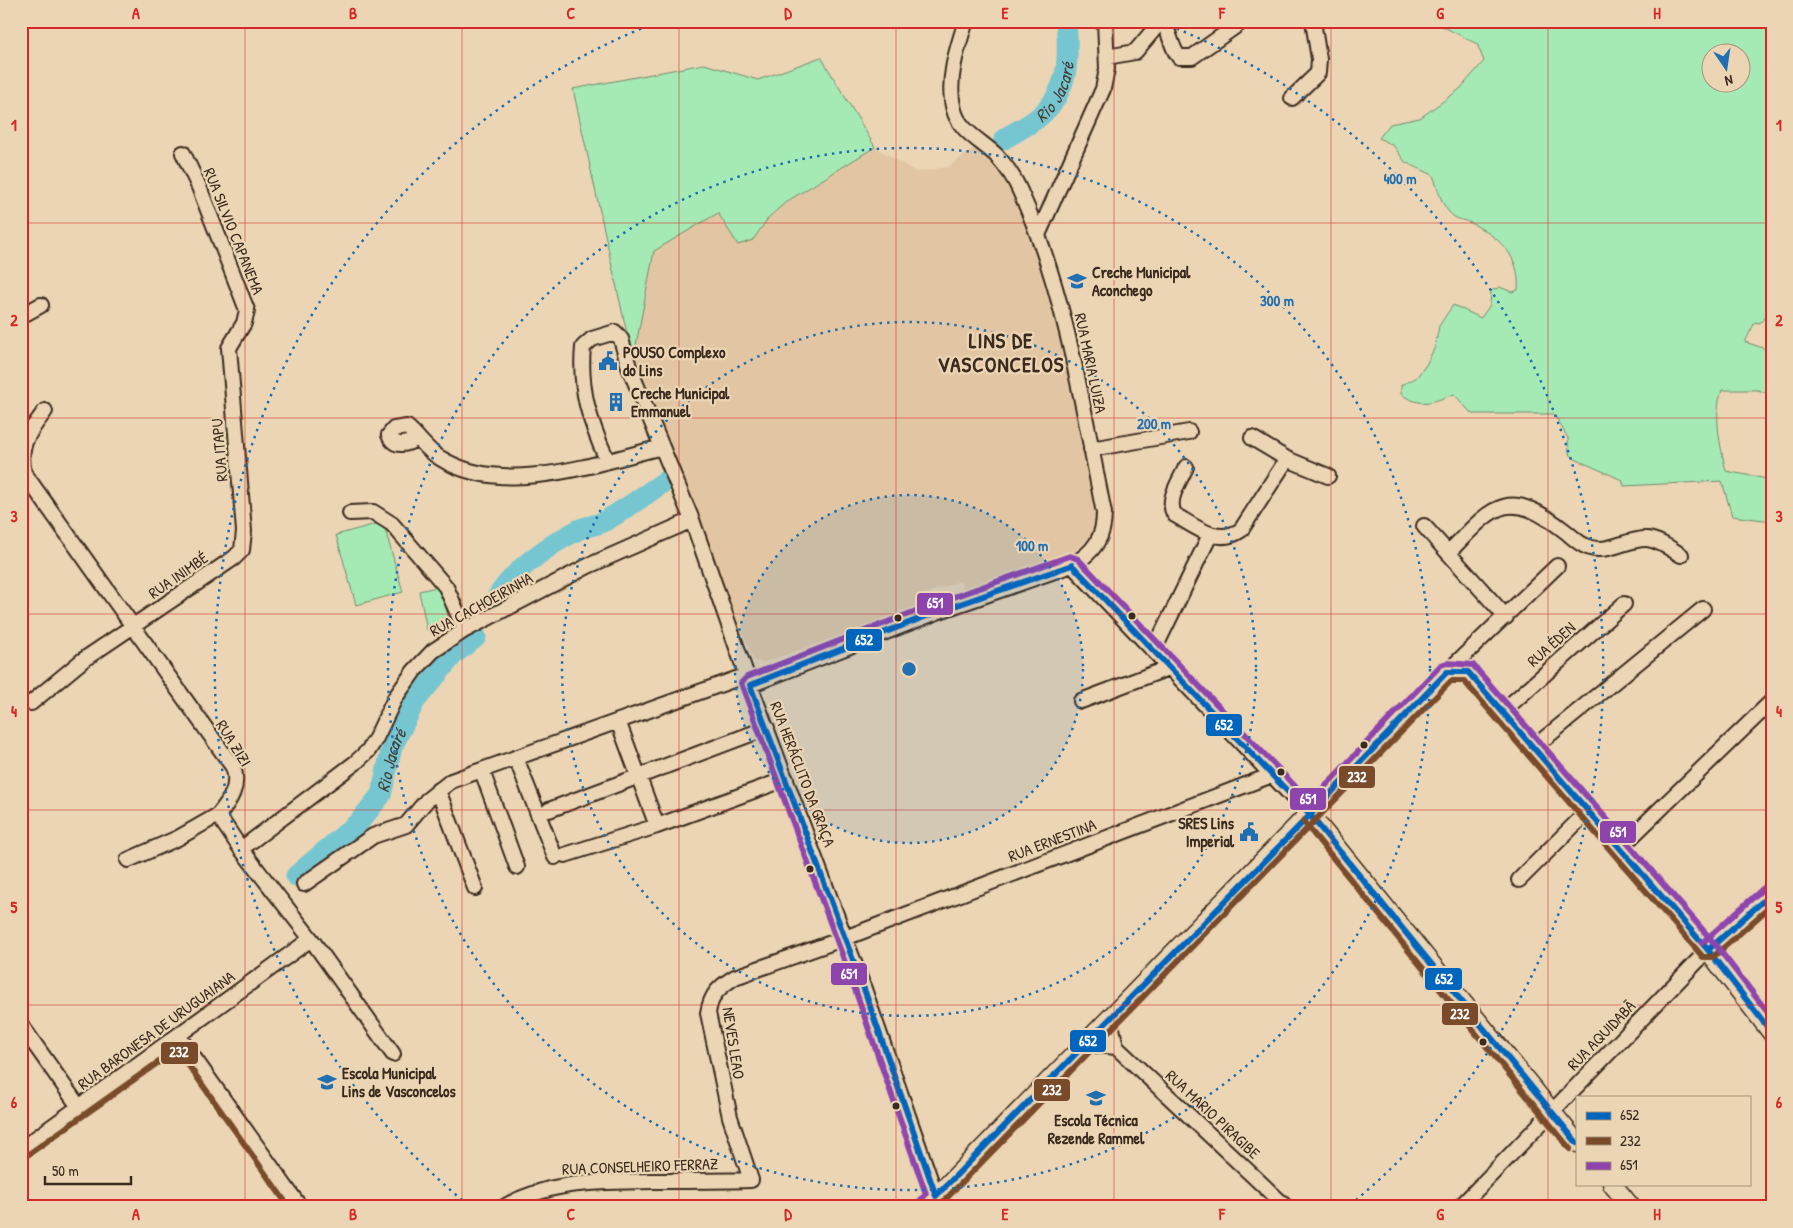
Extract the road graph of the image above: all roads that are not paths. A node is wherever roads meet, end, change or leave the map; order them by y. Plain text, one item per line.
1 (966, 21) edge
2 (1105, 21) edge
3 (1243, 21) edge
4 (1313, 21) edge
5 (1106, 57) junction
6 (1292, 98) dead end
7 (183, 153) dead end
8 (1038, 235) junction
9 (41, 305) dead end
10 (21, 316) edge
11 (229, 348) joint
12 (44, 411) dead end
13 (1189, 432) dead end
14 (418, 438) dead end
15 (1252, 438) dead end
16 (662, 447) junction
17 (1091, 449) junction
18 (1287, 459) junction
19 (607, 460) junction
20 (1186, 467) dead end
21 (23, 474) edge
22 (1328, 476) dead end
23 (350, 513) dead end
24 (692, 520) junction
25 (1424, 526) dead end
26 (1210, 535) junction
27 (242, 550) joint
28 (1448, 553) junction
29 (1682, 555) dead end
30 (1072, 565) junction
31 (1557, 566) dead end
32 (1624, 604) dead end
33 (1703, 609) dead end
34 (1506, 617) junction
35 (132, 628) junction
36 (465, 630) junction
37 (1486, 637) junction
38 (1154, 650) junction
39 (1170, 667) junction
40 (1447, 672) junction
41 (1468, 672) junction
42 (749, 680) junction
43 (1081, 701) dead end
44 (1772, 701) edge
45 (31, 703) dead end
46 (1503, 711) junction
47 (618, 721) junction
48 (767, 728) junction
49 (1533, 748) junction
50 (516, 758) junction
51 (482, 771) junction
52 (1272, 775) junction
53 (639, 776) junction
54 (786, 779) junction
55 (438, 790) junction
56 (549, 810) dead end
57 (1588, 811) junction
58 (218, 815) junction
59 (1310, 815) junction
60 (657, 826) junction
61 (1620, 848) junction
62 (241, 850) junction
63 (128, 860) dead end
64 (517, 866) dead end
65 (1519, 880) dead end
66 (304, 884) dead end
67 (475, 888) dead end
68 (1772, 893) edge
69 (845, 938) junction
70 (312, 939) junction
71 (1708, 950) junction
72 (1110, 1019) junction
73 (21, 1025) edge
74 (1772, 1033) edge
75 (178, 1037) junction
76 (1086, 1044) junction
77 (1116, 1047) junction
78 (393, 1054) dead end
79 (79, 1107) junction
80 (1551, 1112) junction
81 (1576, 1142) edge
82 (21, 1149) edge
83 (751, 1180) joint
84 (1614, 1186) edge
85 (931, 1201) edge
86 (300, 1207) edge
87 (504, 1207) edge
88 (1286, 1207) edge
89 (1460, 1207) edge
90 (1631, 1207) edge

1 - 8 street, RUA MARIA LUIZA
2 - 5 street
3 - 5 street
4 - 6 street
5 - 8 street
7 - 11 street, RUA SILVIO CAPANEMA
8 - 17 street, RUA MARIA LUIZA
9 - 10 street
11 - 27 street, RUA ITAPU
12 - 21 street
13 - 17 street
14 - 19 street
15 - 18 street
16 - 19 street
16 - 19 street, RUA HERÁCLITO DA GRAÇA
16 - 24 street, RUA HERÁCLITO DA GRAÇA
17 - 30 street, RUA MARIA LUIZA
18 - 22 street
18 - 26 street
20 - 26 street
21 - 35 street, RUA ZIZI
23 - 36 street
24 - 36 street, RUA CACHOEIRINHA
24 - 42 street, RUA HERÁCLITO DA GRAÇA
25 - 28 street
26 - 38 street
27 - 35 street, RUA INIMBÉ
28 - 29 street
28 - 34 street
30 - 38 street
30 - 42 street, RUA MARIA LUIZA
31 - 34 street
32 - 46 street, RUA ÉDEN
33 - 49 street
34 - 37 street
35 - 45 street, RUA INIMBÉ
35 - 58 street, RUA ZIZI
36 - 62 street, RUA CACHOEIRINHA
37 - 40 street
37 - 41 street
38 - 39 street
39 - 43 street
39 - 52 street
40 - 41 street
40 - 59 street
41 - 46 street
42 - 47 street, RUA MARIA LUIZA
42 - 48 street, RUA HERÁCLITO DA GRAÇA
44 - 61 street
46 - 49 street
47 - 50 street, RUA MARIA LUIZA
47 - 53 street
48 - 53 street
48 - 54 street, RUA HERÁCLITO DA GRAÇA
49 - 57 street
50 - 51 street, RUA MARIA LUIZA
50 - 60 street
51 - 55 street, RUA MARIA LUIZA
51 - 64 street
52 - 59 street
52 - 69 street, RUA ERNESTINA
53 - 56 street
53 - 60 street
54 - 60 street
54 - 69 street, RUA HERÁCLITO DA GRAÇA
55 - 66 street, RUA MARIA LUIZA
55 - 67 street
57 - 61 street
57 - 65 street
58 - 62 street
58 - 63 street
59 - 72 street
59 - 80 street
61 - 71 street
62 - 70 street
68 - 71 street, RUA AQUIDABÃ
69 - 83 street, NEVES LEAO
69 - 85 street, RUA HERÁCLITO DA GRAÇA
70 - 75 street, RUA BARONESA DE URUGUAIANA
70 - 78 street
71 - 74 street
71 - 80 street, RUA AQUIDABÃ
72 - 76 street
72 - 77 street
73 - 79 street
75 - 79 street, RUA BARONESA DE URUGUAIANA
75 - 86 street
76 - 77 street
76 - 85 street
77 - 88 street, RUA MARIO PIRAGIBE
79 - 82 street, RUA BARONESA DE URUGUAIANA
80 - 81 street
80 - 89 street, RUA AQUIDABÃ
83 - 87 street, RUA CONSELHEIRO FERRAZ
84 - 90 street

